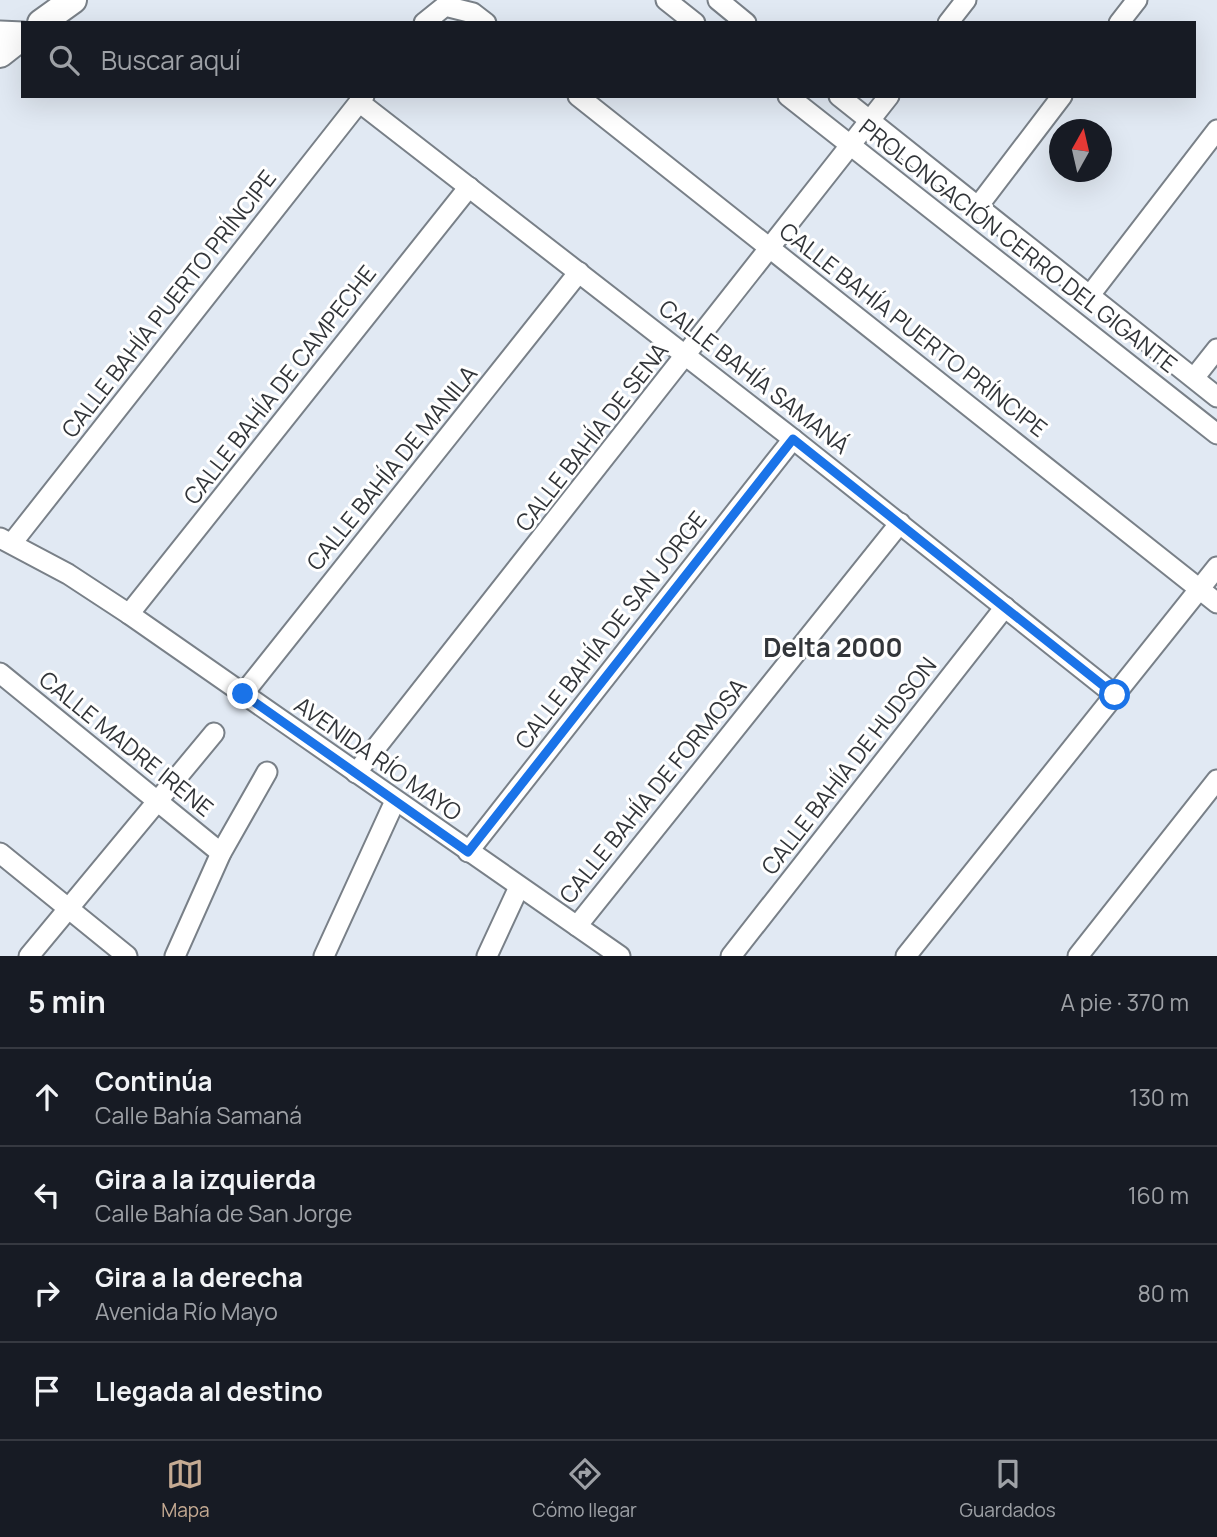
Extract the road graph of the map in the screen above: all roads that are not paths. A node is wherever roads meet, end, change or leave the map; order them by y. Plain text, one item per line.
1 (73, 0) edge
2 (666, 0) edge
3 (718, 0) edge
4 (966, 0) edge
5 (1137, 0) edge
6 (44, 21) edge
7 (426, 21) edge
8 (483, 21) edge
9 (692, 21) edge
10 (744, 21) edge
11 (950, 21) edge
12 (1121, 21) edge
13 (0, 31) edge
14 (21, 34) edge
15 (21, 36) edge
16 (0, 54) edge
17 (581, 98) edge
18 (791, 98) edge
19 (842, 98) edge
20 (887, 98) edge
21 (1060, 98) edge
22 (362, 99) edge
23 (869, 120) junction
24 (1217, 130) edge
25 (850, 145) junction
26 (469, 187) junction
27 (979, 205) junction
28 (770, 248) junction
29 (579, 272) junction
30 (1090, 295) junction
31 (1217, 349) edge
32 (686, 357) junction
33 (1194, 379) junction
34 (1217, 397) edge
35 (1217, 434) edge
36 (793, 439) junction
37 (900, 523) junction
38 (6, 541) edge
39 (1217, 567) edge
40 (1200, 589) junction
41 (1217, 603) edge
42 (1005, 607) junction
43 (129, 614) junction
44 (0, 673) edge
45 (243, 694) junction
46 (1115, 695) junction
47 (214, 733) dead end
48 (267, 772) dead end
49 (356, 773) junction
50 (1217, 780) edge
51 (395, 801) junction
52 (155, 802) junction
53 (468, 852) junction
54 (0, 853) edge
55 (221, 853) junction
56 (519, 887) junction
57 (68, 908) junction
58 (577, 926) junction
59 (29, 956) edge
60 (127, 956) edge
61 (175, 956) edge
62 (324, 956) edge
63 (487, 956) edge
64 (620, 956) edge
65 (731, 956) edge
66 (906, 956) edge
67 (1078, 956) edge

1 - 6 street
2 - 9 street
3 - 10 street
4 - 11 street
5 - 12 street
7 - 8 street
13 - 14 street
15 - 16 street
17 - 28 street, CALLE BAHÍA PUERTO PRÍNCIPE
18 - 25 street, PROLONGACIÓN CERRO DEL GIGANTE
19 - 23 street, PROLONGACIÓN CERRO DEL GIGANTE
20 - 23 street, CALLE BAHÍA DE SENA
21 - 27 street
22 - 26 street, CALLE BAHÍA SAMANÁ
22 - 38 street, CALLE BAHÍA PUERTO PRÍNCIPE
23 - 25 street, CALLE BAHÍA DE SENA
23 - 27 street, PROLONGACIÓN CERRO DEL GIGANTE
24 - 30 street
25 - 28 street, CALLE BAHÍA DE SENA
25 - 35 street, PROLONGACIÓN CERRO DEL GIGANTE
26 - 29 street, CALLE BAHÍA SAMANÁ
26 - 43 street, CALLE BAHÍA DE CAMPECHE
27 - 30 street, PROLONGACIÓN CERRO DEL GIGANTE
28 - 32 street, CALLE BAHÍA DE SENA
28 - 40 street, CALLE BAHÍA PUERTO PRÍNCIPE
29 - 32 street, CALLE BAHÍA SAMANÁ
29 - 45 street, CALLE BAHÍA DE MANILA
30 - 33 street, PROLONGACIÓN CERRO DEL GIGANTE
31 - 33 street
32 - 36 street, CALLE BAHÍA SAMANÁ
32 - 49 street, CALLE BAHÍA DE SENA
33 - 34 street, PROLONGACIÓN CERRO DEL GIGANTE
36 - 37 street, CALLE BAHÍA SAMANÁ
36 - 53 street, CALLE BAHÍA DE SAN JORGE
37 - 42 street, CALLE BAHÍA SAMANÁ
37 - 58 street, CALLE BAHÍA DE FORMOSA
38 - 43 street, AVENIDA RÍO MAYO
39 - 40 street
40 - 41 street, CALLE BAHÍA PUERTO PRÍNCIPE
40 - 46 street
42 - 46 street, CALLE BAHÍA SAMANÁ
42 - 65 street, CALLE BAHÍA DE HUDSON
43 - 45 street, AVENIDA RÍO MAYO
44 - 52 street, CALLE MADRE IRENE
45 - 49 street, AVENIDA RÍO MAYO
46 - 66 street
47 - 52 street
48 - 55 street
49 - 51 street, AVENIDA RÍO MAYO
50 - 67 street
51 - 53 street, AVENIDA RÍO MAYO
51 - 62 street
52 - 55 street, CALLE MADRE IRENE
52 - 57 street
53 - 56 street, AVENIDA RÍO MAYO
54 - 57 street
55 - 61 street
56 - 58 street, AVENIDA RÍO MAYO
56 - 63 street
57 - 59 street
57 - 60 street
58 - 64 street, AVENIDA RÍO MAYO

